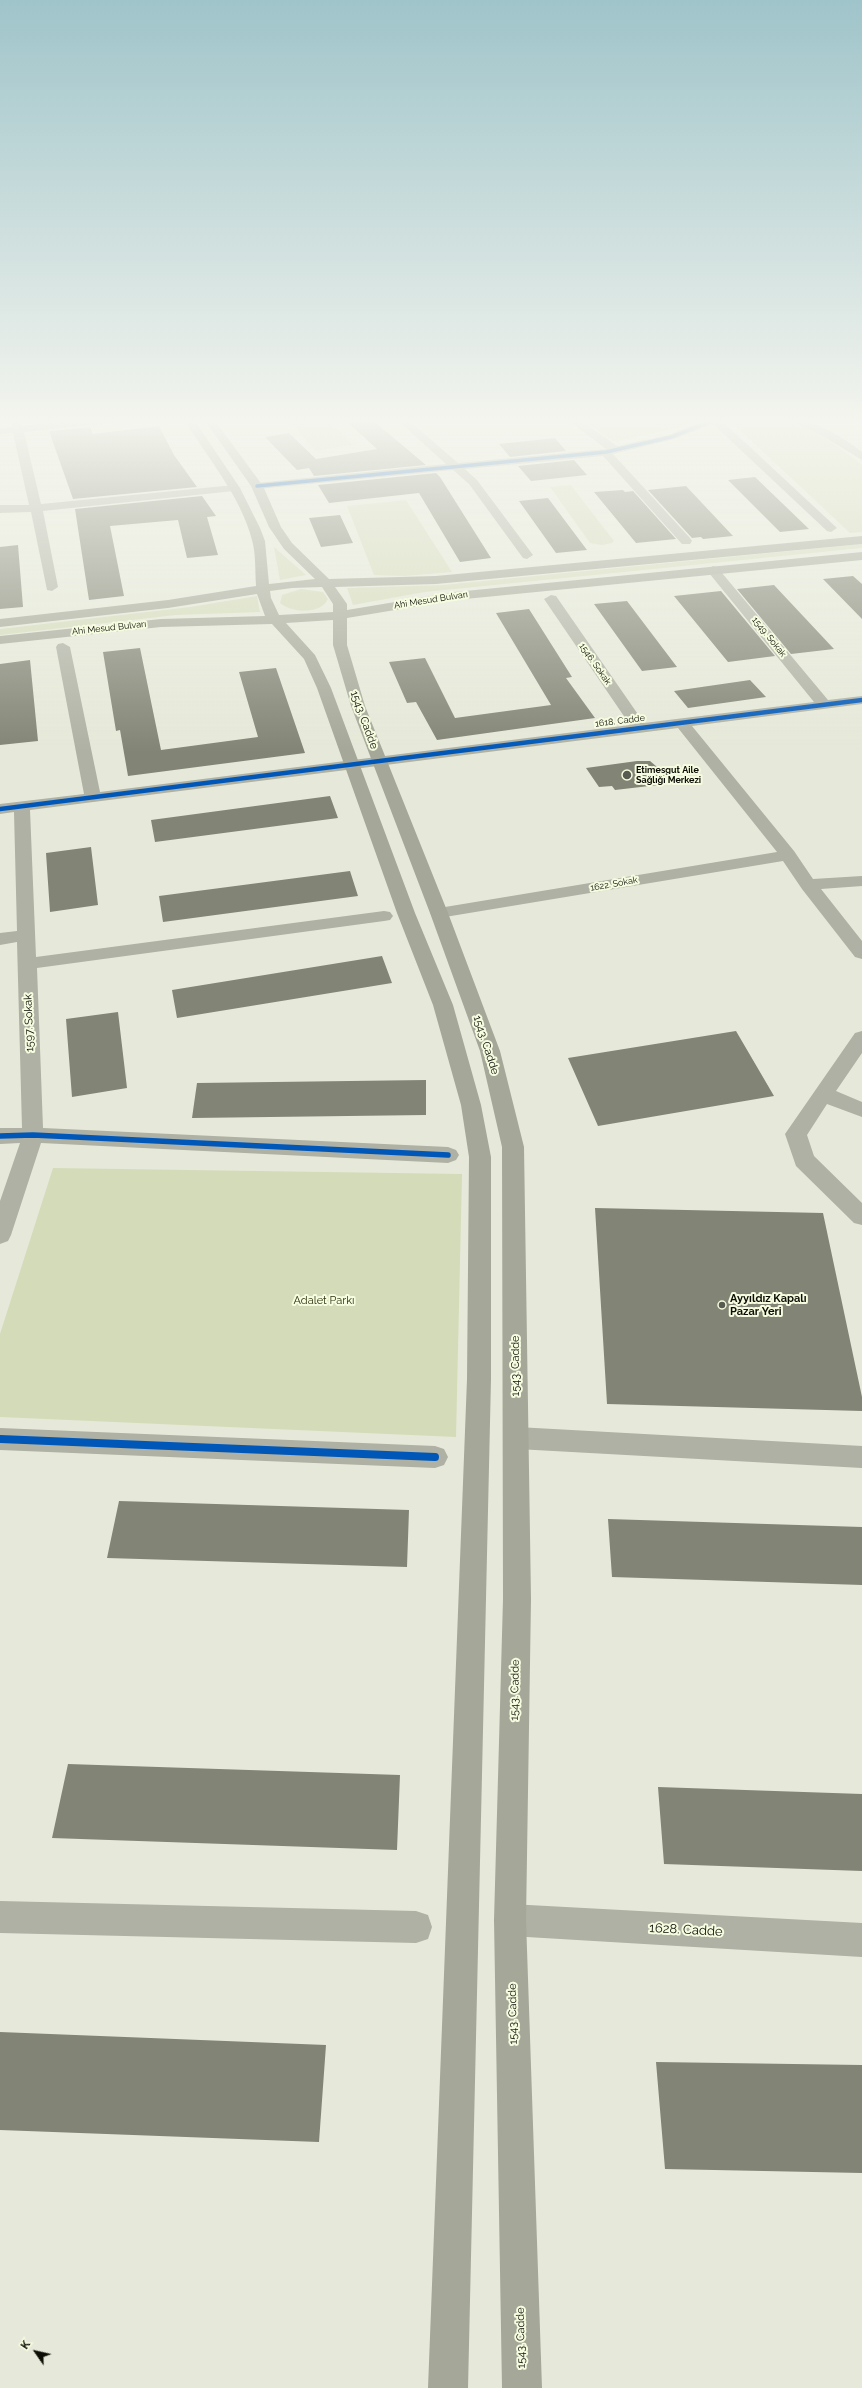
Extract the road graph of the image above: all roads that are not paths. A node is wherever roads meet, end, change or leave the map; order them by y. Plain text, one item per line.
1 (40, 529) edge
2 (256, 529) edge
3 (277, 529) edge
4 (508, 529) edge
5 (676, 529) edge
6 (862, 540) edge
7 (686, 541) dead end
8 (527, 555) dead end
9 (862, 556) edge
10 (713, 570) junction
11 (326, 583) junction
12 (52, 587) dead end
13 (262, 589) junction
14 (551, 599) dead end
15 (341, 615) junction
16 (275, 621) junction
17 (0, 623) edge
18 (0, 640) edge
19 (63, 647) dead end
20 (862, 700) edge
21 (824, 704) junction
22 (682, 722) junction
23 (640, 728) junction
24 (380, 760) junction
25 (351, 764) junction
26 (93, 797) junction
27 (22, 806) junction
28 (0, 809) edge
29 (788, 854) junction
30 (862, 881) edge
31 (808, 885) junction
32 (439, 913) junction
33 (384, 916) dead end
34 (25, 936) junction
35 (0, 939) edge
36 (862, 953) edge
37 (26, 964) junction
38 (862, 1038) edge
39 (855, 1061) edge
40 (823, 1094) junction
41 (862, 1110) edge
42 (33, 1135) junction
43 (0, 1136) edge
44 (448, 1155) dead end
45 (862, 1217) edge
46 (0, 1235) edge
47 (517, 1438) junction
48 (0, 1439) edge
49 (862, 1456) edge
50 (435, 1457) dead end
51 (0, 1917) edge
52 (510, 1920) junction
53 (416, 1926) dead end
54 (862, 1940) edge
55 (448, 2388) edge
56 (522, 2388) edge

1 - 12 street
2 - 13 main road, 1543. Cadde
3 - 11 main road, 1543. Cadde
4 - 8 street
5 - 7 street
6 - 11 main road, Ahi Mesud Bulvarı
9 - 10 main road, Ahi Mesud Bulvarı
10 - 15 main road, Ahi Mesud Bulvarı
10 - 21 street, 1549. Sokak
11 - 13 main road, Ahi Mesud Bulvarı
11 - 15 main road, 1543. Cadde
13 - 16 main road, 1543. Cadde
13 - 17 main road, Ahi Mesud Bulvarı
14 - 23 street, 1546. Sokak
15 - 16 main road, Ahi Mesud Bulvarı
15 - 24 main road, 1543. Cadde
16 - 18 main road, Ahi Mesud Bulvarı
16 - 25 main road, 1543. Cadde
19 - 26 street
20 - 21 street, 1618. Cadde
21 - 22 street, 1618. Cadde
22 - 23 street, 1618. Cadde
22 - 29 street
23 - 24 street, 1618. Cadde
24 - 25 street, 1618. Cadde
24 - 32 main road, 1543. Cadde
25 - 26 street, 1618. Cadde
25 - 55 main road, 1543. Cadde
26 - 27 street, 1618. Cadde
27 - 28 street, 1618. Cadde
27 - 34 street, 1597. Sokak
29 - 31 street
29 - 32 street, 1622. Sokak
30 - 31 street
31 - 36 street
32 - 47 main road, 1543. Cadde
33 - 37 street
34 - 35 street
34 - 37 street, 1597. Sokak
37 - 42 street, 1597. Sokak
38 - 39 street
39 - 40 street
40 - 41 street
40 - 45 street
42 - 43 street
42 - 44 street
42 - 46 street, 1597. Sokak
47 - 49 street
47 - 52 main road, 1543. Cadde
48 - 50 street
51 - 53 street
52 - 54 street, 1628. Cadde
52 - 56 main road, 1543. Cadde

